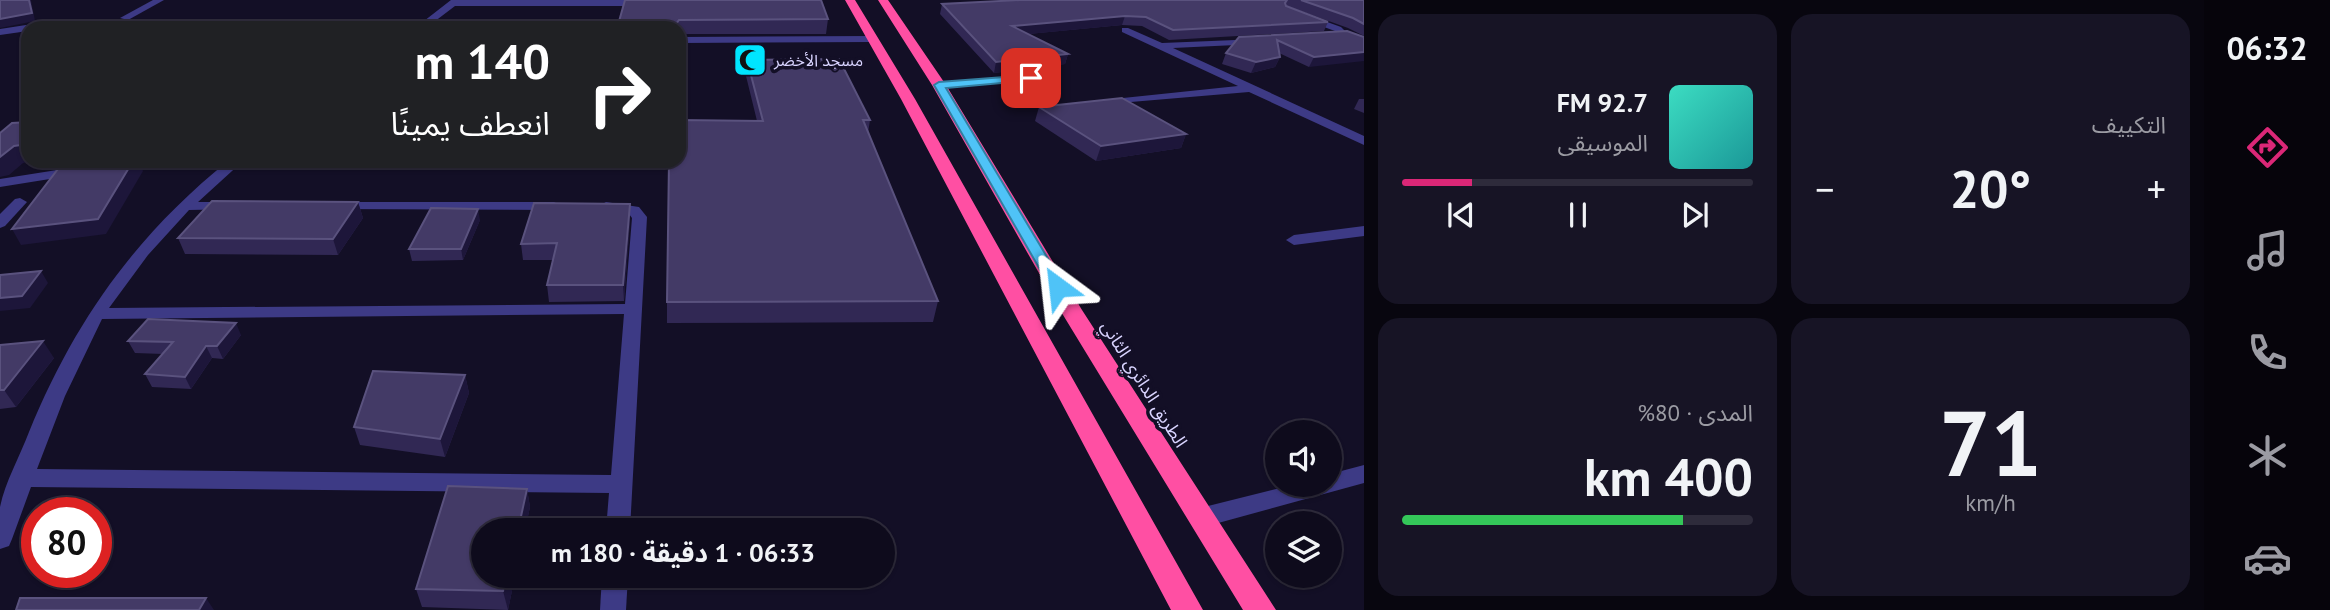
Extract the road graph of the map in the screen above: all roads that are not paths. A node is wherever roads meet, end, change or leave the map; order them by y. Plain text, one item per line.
1 (160, 0) edge
2 (850, 0) edge
3 (883, 0) edge
4 (455, 1) edge
5 (639, 3) edge
6 (1299, 15) edge
7 (125, 18) dead end
8 (429, 21) edge
9 (21, 29) edge
10 (1125, 30) edge
11 (0, 32) edge
12 (1325, 37) edge
13 (873, 39) junction
14 (686, 40) edge
15 (1264, 40) edge
16 (1161, 47) junction
17 (1031, 78) dead end
18 (919, 86) junction
19 (1246, 89) junction
20 (1123, 101) edge
21 (920, 123) junction
22 (961, 124) junction
23 (1364, 141) edge
24 (228, 168) edge
25 (92, 169) edge
26 (0, 183) edge
27 (20, 202) dead end
28 (186, 206) junction
29 (254, 206) edge
30 (322, 206) edge
31 (566, 206) edge
32 (593, 206) edge
33 (0, 223) edge
34 (1364, 231) edge
35 (1294, 240) dead end
36 (634, 309) junction
37 (96, 314) junction
38 (1364, 474) edge
39 (23, 478) junction
40 (1342, 480) edge
41 (622, 484) junction
42 (1278, 497) edge
43 (1200, 517) junction
44 (619, 518) edge
45 (0, 540) edge
46 (614, 588) edge
47 (613, 610) edge
48 (1187, 610) edge
49 (1261, 610) edge

1 - 7 street
2 - 13 highway, الطريق الدائري الثاني
3 - 18 highway, الطريق الدائري الثاني
4 - 5 street
4 - 8 street
6 - 12 street
9 - 11 street
10 - 16 street
13 - 14 street
13 - 18 highway, الطريق الدائري الثاني
15 - 16 street
16 - 19 street
17 - 18 street
18 - 21 highway, الطريق الدائري الثاني
18 - 22 highway, الطريق الدائري الثاني
19 - 20 street
19 - 23 street
21 - 22 highway
21 - 48 highway, الطريق الدائري الثاني
22 - 43 highway, الطريق الدائري الثاني
24 - 28 street
25 - 26 street
27 - 33 street
28 - 29 street
28 - 37 street
30 - 31 street
32 - 36 street
34 - 35 street
36 - 37 street
36 - 41 street
37 - 39 street
38 - 40 street
39 - 41 street
39 - 45 street
41 - 44 street
42 - 43 street
43 - 49 highway, الطريق الدائري الثاني
46 - 47 street

